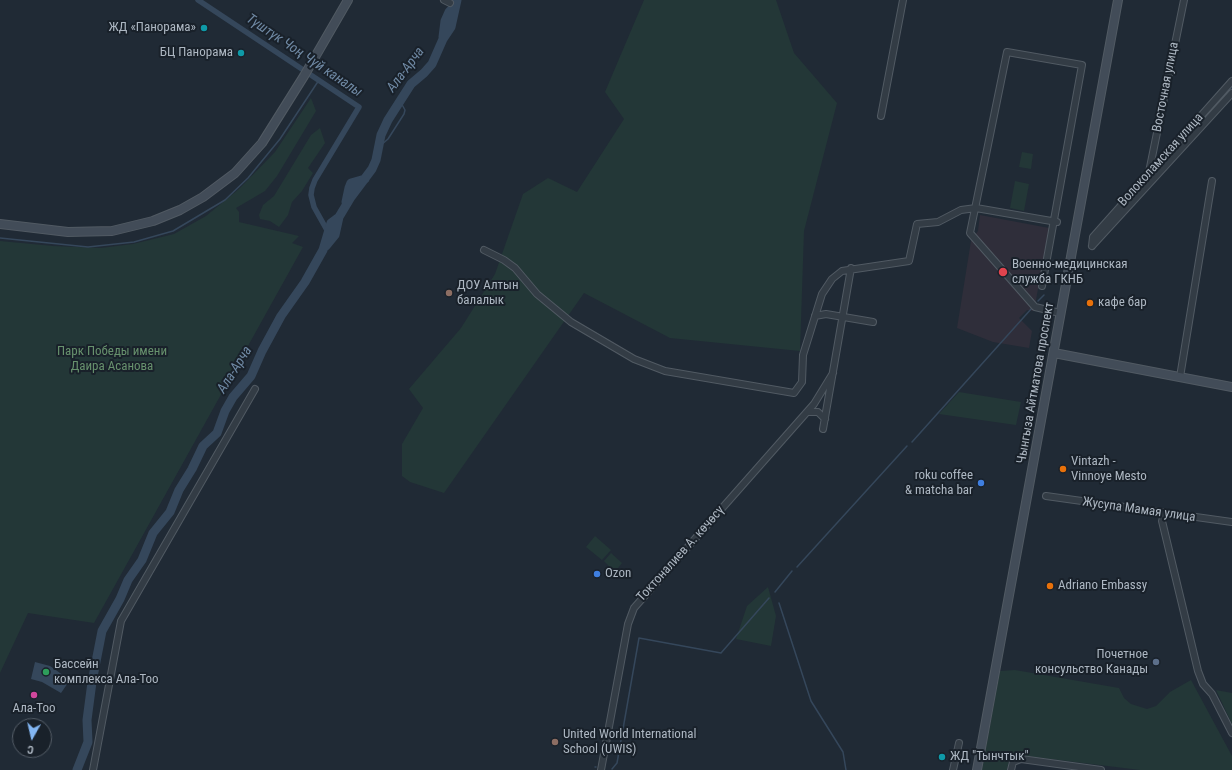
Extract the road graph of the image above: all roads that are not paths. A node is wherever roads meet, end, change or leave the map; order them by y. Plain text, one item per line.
1 (348, 0) edge
2 (903, 0) edge
3 (1118, 0) edge
4 (1184, 0) edge
5 (1232, 82) edge
6 (1232, 93) edge
7 (881, 116) dead end
8 (1149, 174) junction
9 (1212, 181) dead end
10 (976, 208) junction
11 (1055, 221) junction
12 (0, 224) edge
13 (484, 250) dead end
14 (851, 268) junction
15 (1042, 286) dead end
16 (1060, 313) junction
17 (815, 316) junction
18 (844, 317) junction
19 (872, 322) dead end
20 (1054, 353) junction
21 (833, 373) junction
22 (1180, 377) junction
23 (1232, 387) edge
24 (255, 389) dead end
25 (807, 412) junction
26 (825, 419) junction
27 (823, 429) dead end
28 (1046, 496) dead end
29 (1164, 514) junction
30 (1232, 514) edge
31 (1231, 522) edge
32 (1232, 733) edge
33 (958, 743) dead end
34 (93, 770) edge
35 (602, 770) edge
36 (953, 770) edge
37 (977, 770) edge
38 (1011, 770) edge
39 (1101, 770) edge

1 - 12 main road
2 - 7 street
3 - 16 main road, Чынгыза Айтматова проспект
4 - 8 street, Восточная улица
5 - 8 street, Волоколамская улица
6 - 8 street, Волоколамская улица
9 - 22 street
10 - 11 street
10 - 11 street
10 - 14 street
10 - 16 street
11 - 15 street
13 - 17 street
14 - 17 street
14 - 18 street
16 - 20 main road, Чынгыза Айтматова проспект
17 - 18 street
18 - 19 street
18 - 21 street
20 - 22 main road
20 - 37 main road, Чынгыза Айтматова проспект
21 - 25 street, Токтоналиев А. көчөсү
21 - 26 street
22 - 23 main road
24 - 34 street
25 - 26 street
25 - 35 street, Токтоналиев А. көчөсү
26 - 27 street
28 - 29 street, Жусупа Мамая улица
29 - 31 street, Жусупа Мамая улица
29 - 32 street
30 - 31 street
33 - 36 street
38 - 39 street

